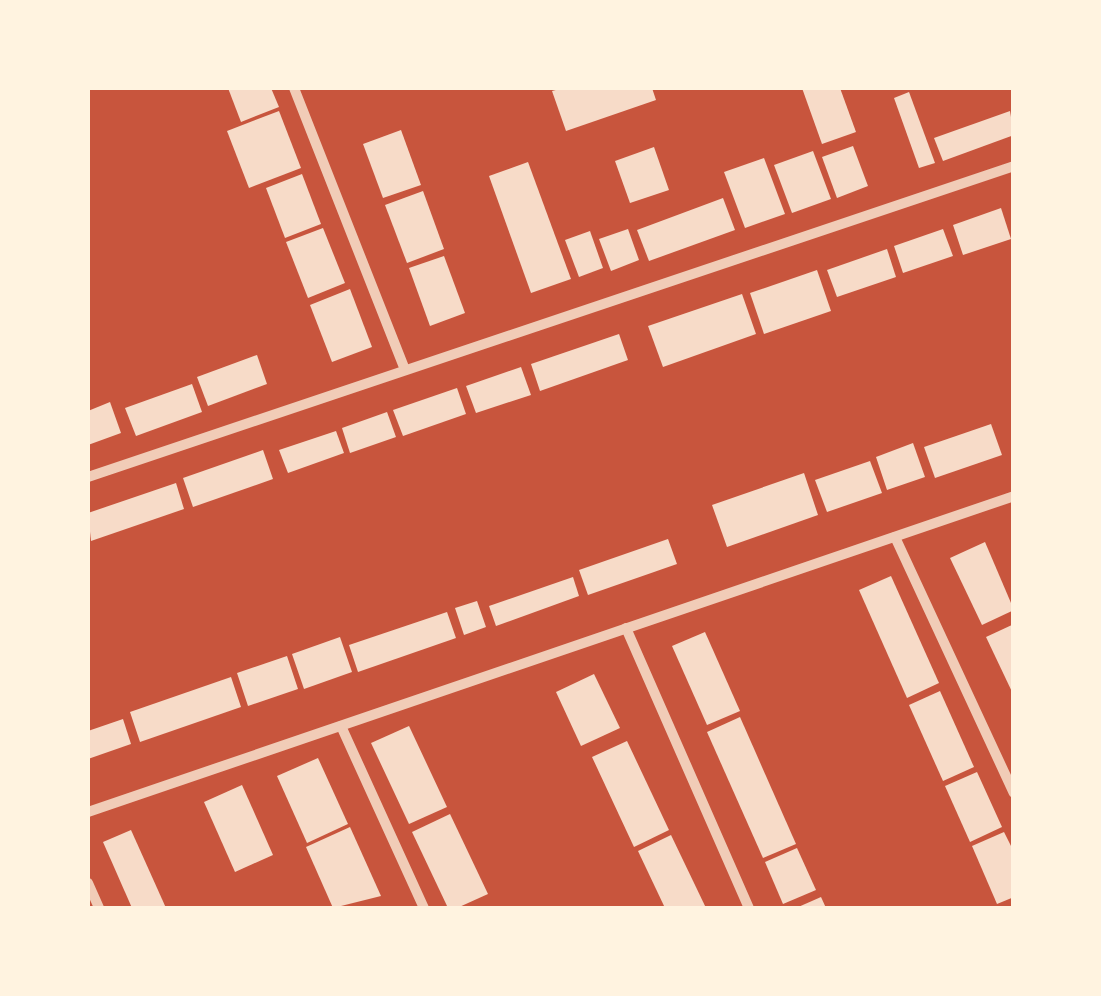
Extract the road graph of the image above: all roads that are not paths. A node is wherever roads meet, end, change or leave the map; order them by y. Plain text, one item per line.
1 (294, 88) edge
2 (1014, 166) edge
3 (405, 370) junction
4 (88, 477) edge
5 (1014, 496) edge
6 (895, 537) junction
7 (626, 628) junction
8 (341, 726) junction
9 (1014, 793) edge
10 (88, 812) edge
11 (88, 882) edge
12 (99, 908) edge
13 (424, 908) edge
14 (749, 908) edge

1 - 3 street
2 - 3 street
3 - 4 street
5 - 6 street
6 - 7 street
6 - 9 street
7 - 8 street
7 - 14 street
8 - 10 street
8 - 13 street
11 - 12 street

